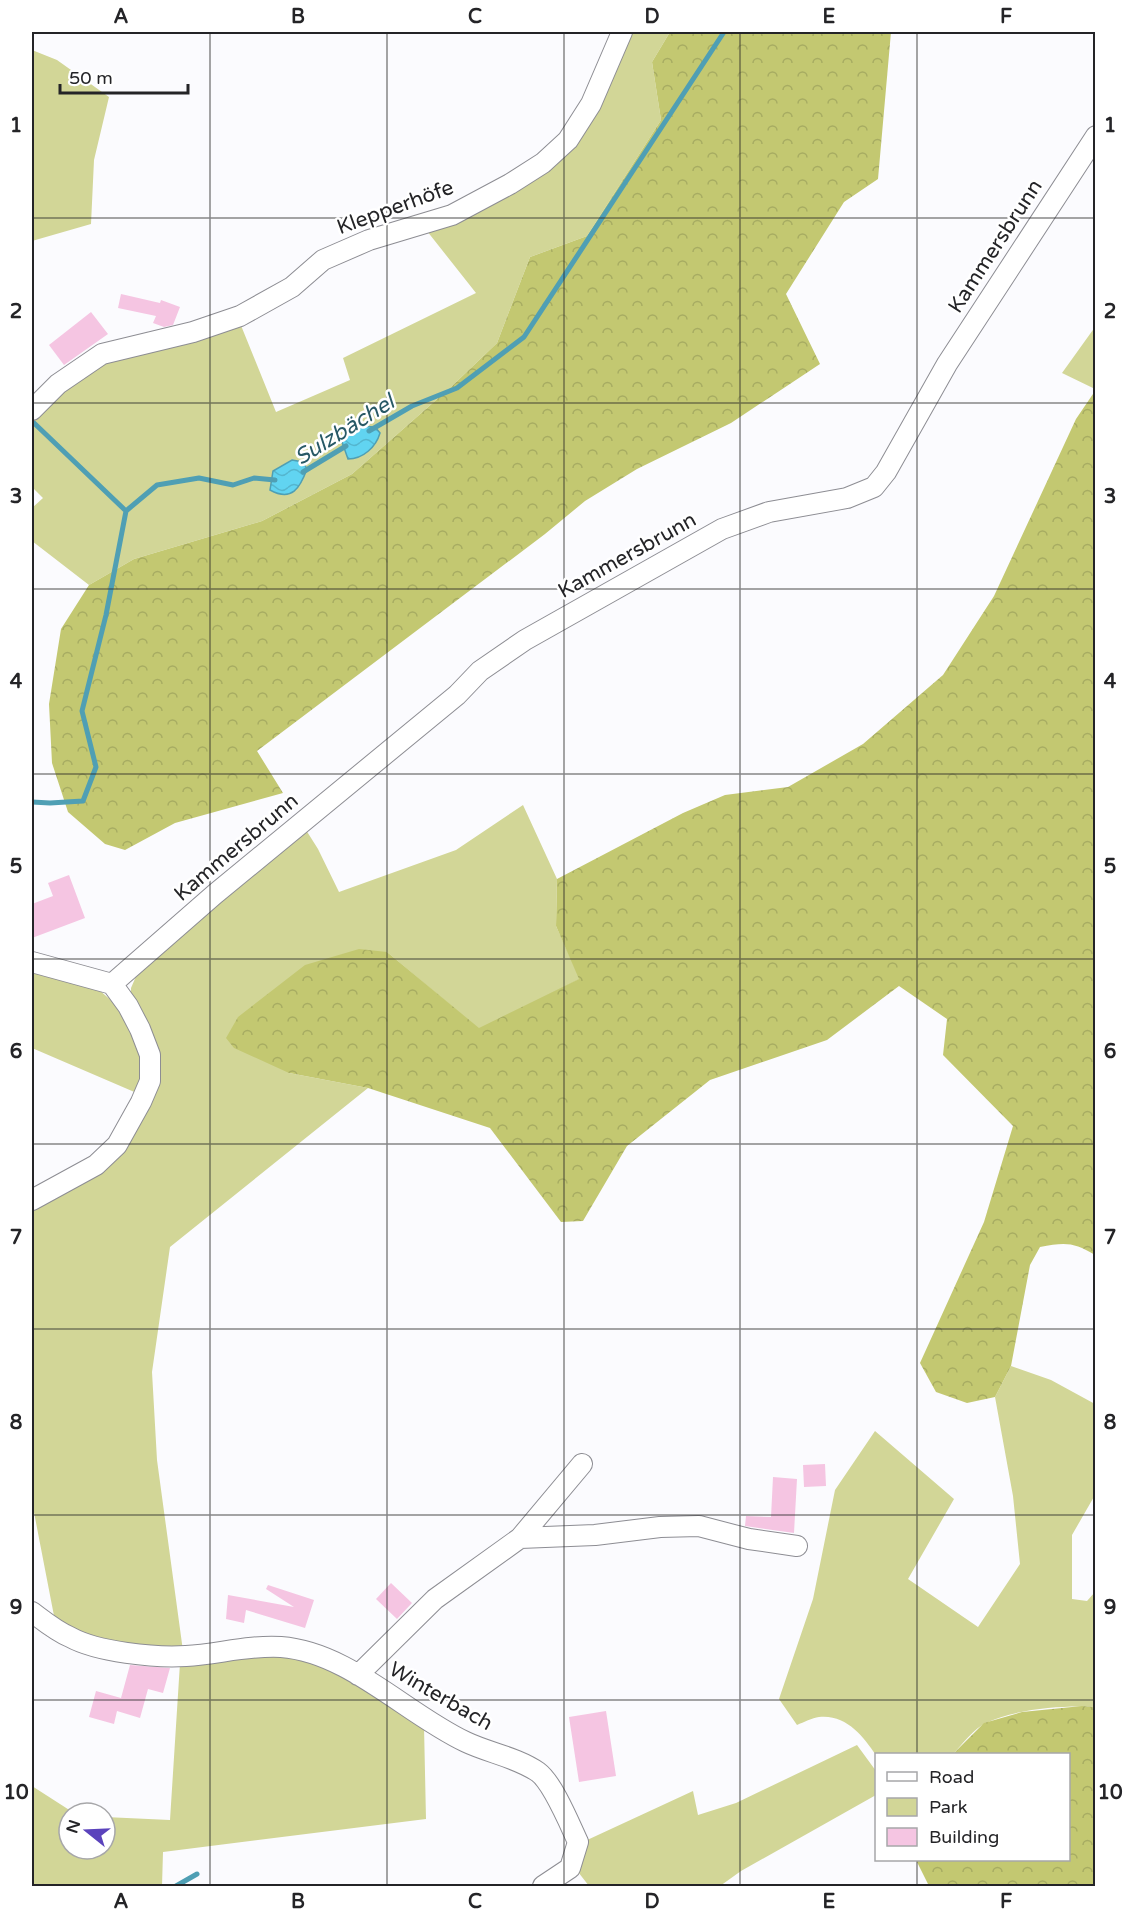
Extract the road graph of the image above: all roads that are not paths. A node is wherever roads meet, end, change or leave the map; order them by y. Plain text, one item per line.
1 (622, 32) edge
2 (1095, 136) edge
3 (32, 410) edge
4 (32, 962) edge
5 (112, 984) junction
6 (32, 1200) edge
7 (582, 1464) dead end
8 (520, 1538) junction
9 (797, 1546) dead end
10 (32, 1612) edge
11 (358, 1675) junction
12 (543, 1887) edge

1 - 3 street, Klepperhöfe
2 - 5 street, Kammersbrunn
4 - 5 street
5 - 6 street
7 - 8 street, Winterbach
8 - 9 street
8 - 11 street, Winterbach
10 - 11 street, Winterbach
11 - 12 street, Winterbach

